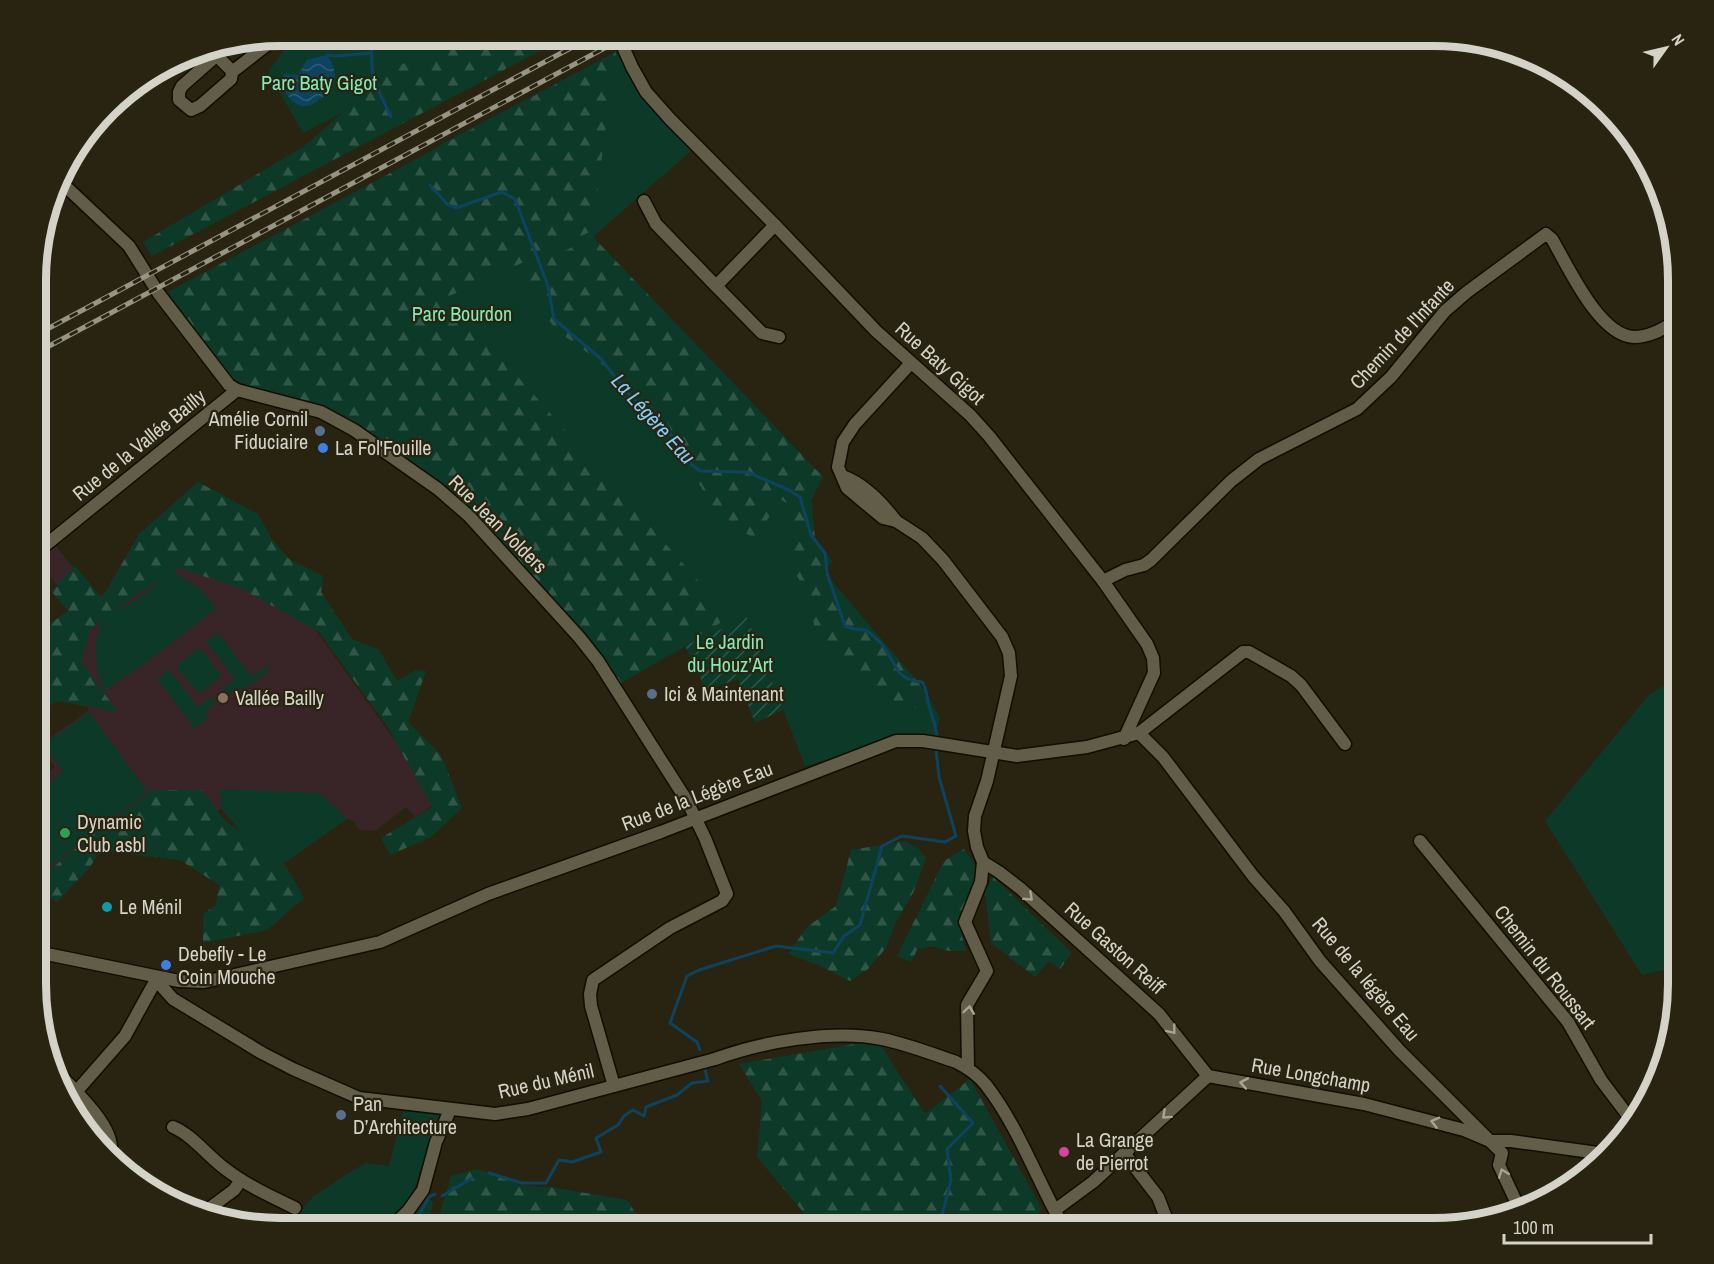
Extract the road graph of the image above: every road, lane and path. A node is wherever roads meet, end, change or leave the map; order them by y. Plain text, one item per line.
1 (264, 47) edge
2 (624, 49) tunnel mouth
3 (216, 56) edge
4 (206, 59) edge
5 (232, 72) junction
6 (66, 187) edge
7 (644, 201) dead end
8 (775, 225) junction
9 (716, 286) junction
10 (1668, 326) edge
11 (779, 338) dead end
12 (911, 363) junction
13 (237, 390) junction
14 (46, 545) edge
15 (1103, 581) junction
16 (1139, 734) junction
17 (1124, 739) junction
18 (1345, 744) dead end
19 (992, 754) junction
20 (695, 818) junction
21 (1420, 841) dead end
22 (982, 862) junction
23 (46, 954) edge
24 (154, 978) junction
25 (968, 1068) junction
26 (1208, 1077) junction
27 (614, 1086) junction
28 (75, 1094) edge
29 (82, 1106) edge
30 (450, 1110) junction
31 (1627, 1114) edge
32 (173, 1127) dead end
33 (1490, 1140) junction
34 (111, 1145) edge
35 (1124, 1153) junction
36 (1595, 1153) edge
37 (241, 1180) junction
38 (1516, 1202) edge
39 (211, 1207) edge
40 (295, 1208) dead end
41 (1055, 1210) junction
42 (401, 1218) edge
43 (1059, 1218) edge
44 (1166, 1218) edge

1 - 5 street
2 - 8 street, Rue Baty Gigot
3 - 5 street
4 - 5 street
6 - 13 street
7 - 9 street
8 - 9 street
8 - 12 street, Rue Baty Gigot
9 - 11 street
10 - 15 street, Chemin de l'Infante
12 - 15 street, Rue Baty Gigot
12 - 19 street
13 - 14 street, Rue de la Vallée Bailly
13 - 20 street, Rue Jean Volders
15 - 17 street, Rue Baty Gigot
16 - 17 street, Rue de la Légère Eau
16 - 18 street
16 - 33 street, Rue de la légère Eau
17 - 19 street, Rue de la Légère Eau
19 - 20 street, Rue de la Légère Eau
19 - 22 street
20 - 24 street, Rue de la Légère Eau
20 - 27 street, Rue Jean Volders
21 - 31 street, Chemin du Roussart
25 -> 22 street
22 -> 26 street, Rue Gaston Reiff
23 - 24 street
24 - 28 street
24 - 30 street, Rue du Ménil
25 - 27 street, Rue du Ménil
25 - 41 street
33 -> 26 street, Rue Longchamp
26 -> 35 street
27 - 30 street, Rue du Ménil
29 - 34 street
30 - 42 street
32 - 37 street
33 - 36 street, Rue Longchamp
38 -> 33 street
35 - 41 street
35 - 44 street
37 - 39 street
37 - 40 street
41 - 43 street

